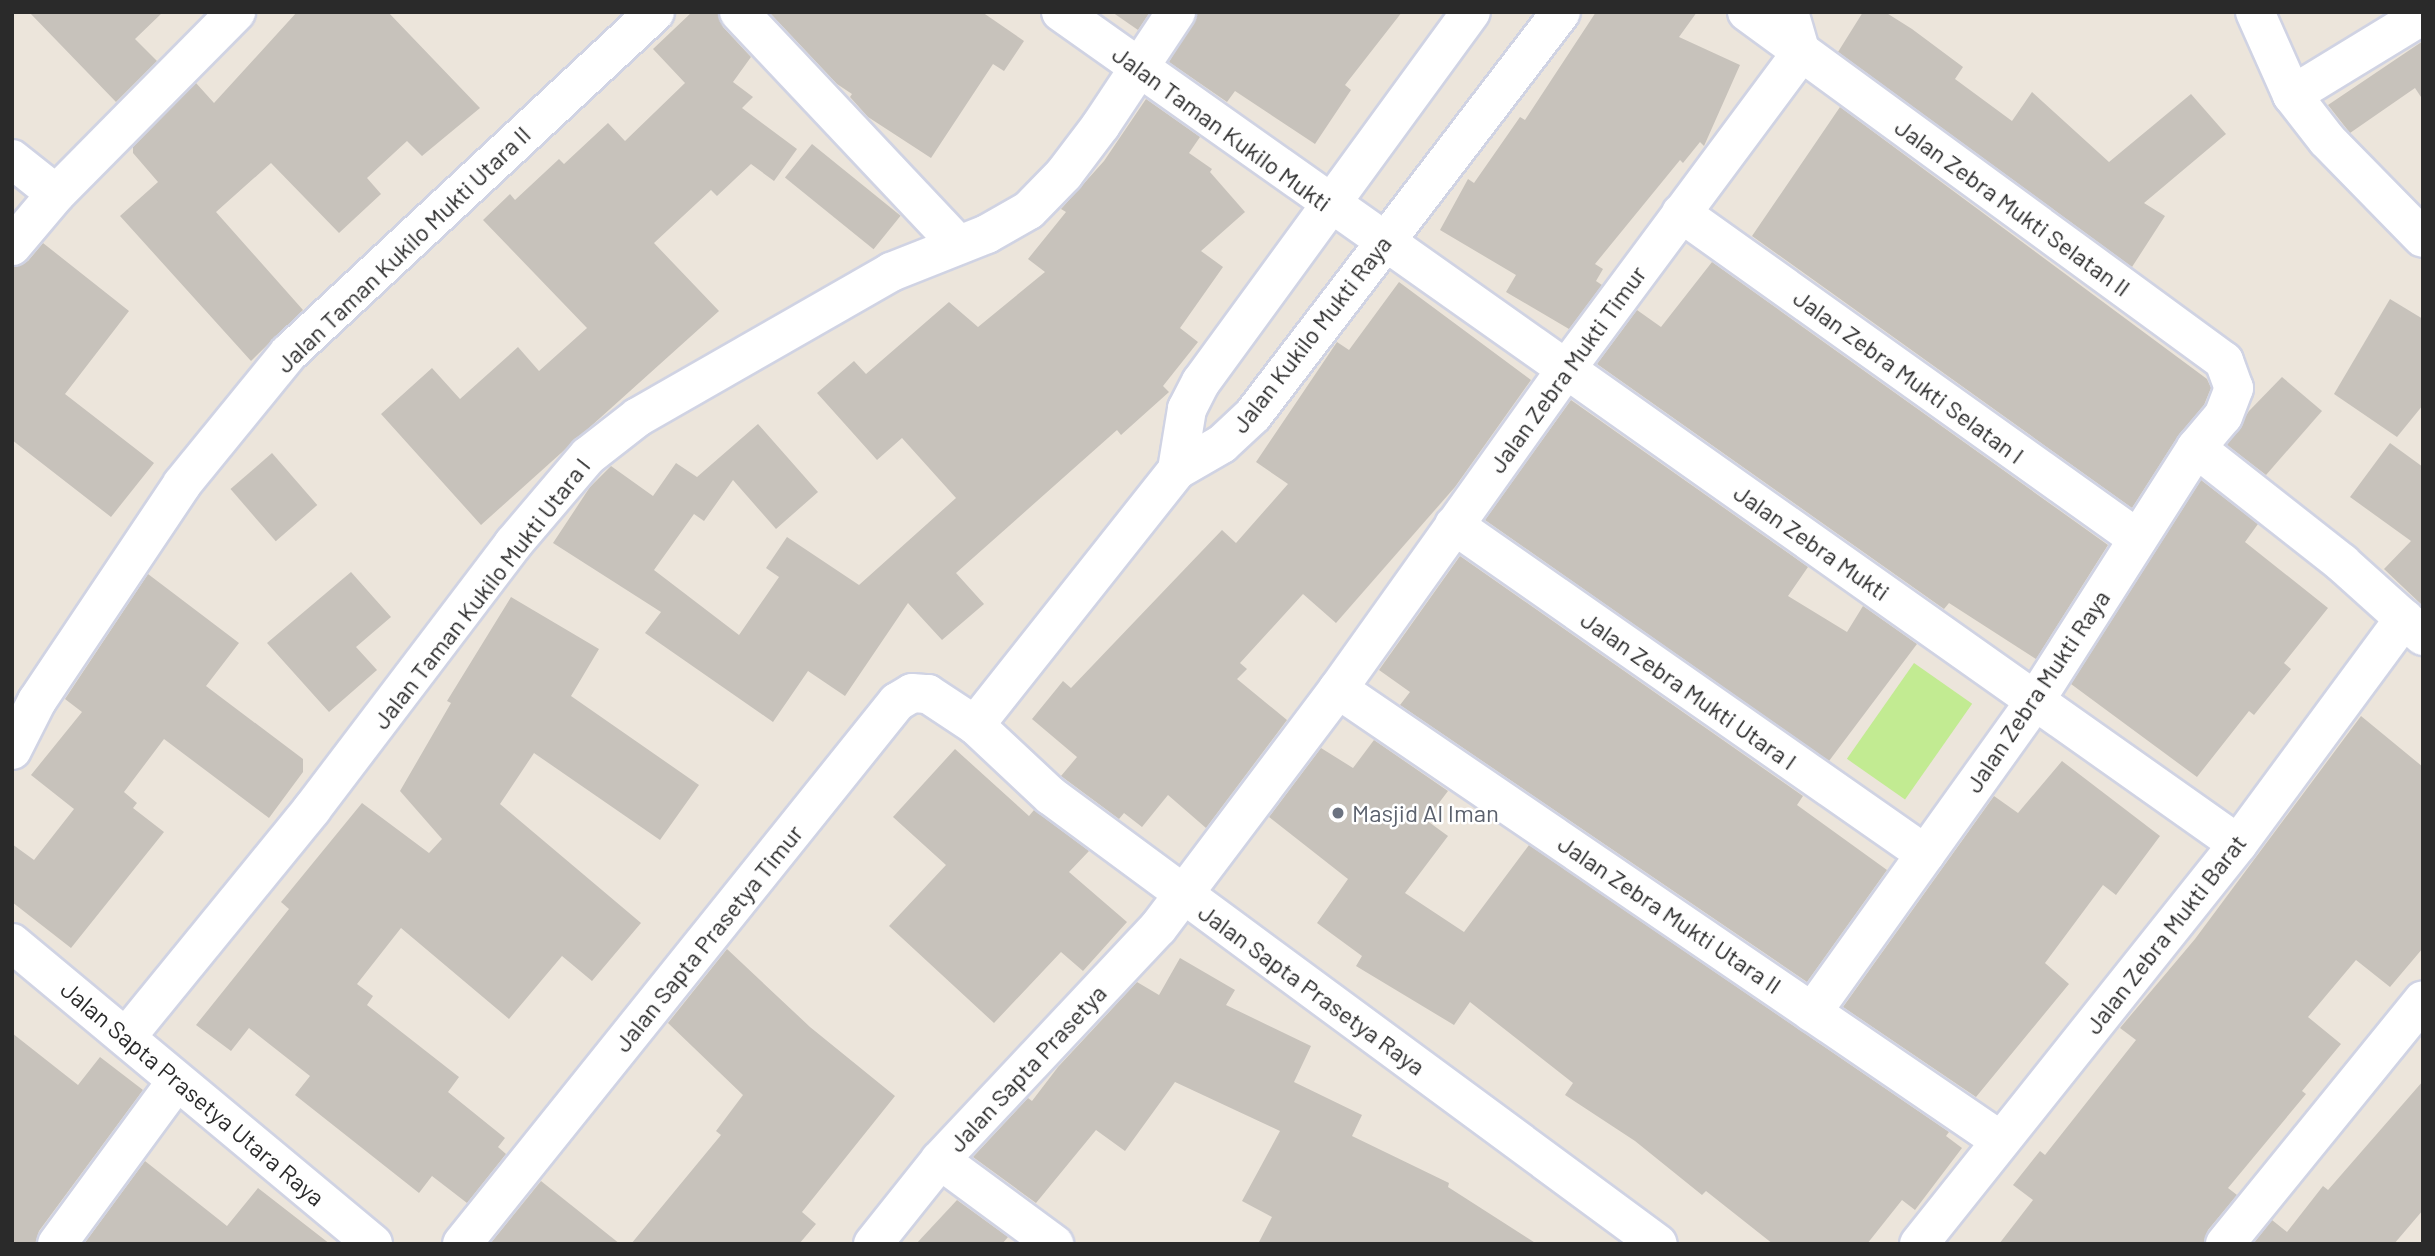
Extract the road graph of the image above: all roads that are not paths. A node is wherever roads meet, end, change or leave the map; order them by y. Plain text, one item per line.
1 (236, 12) edge
2 (655, 12) edge
3 (738, 12) edge
4 (1061, 12) edge
5 (1176, 12) edge
6 (1471, 12) edge
7 (1561, 12) edge
8 (1747, 12) edge
9 (1789, 12) edge
10 (2255, 12) edge
11 (2423, 15) edge
12 (1801, 53) junction
13 (1138, 67) junction
14 (2292, 95) junction
15 (12, 159) edge
16 (56, 194) junction
17 (1331, 206) junction
18 (1681, 213) junction
19 (2423, 238) edge
20 (1384, 243) junction
21 (958, 244) junction
22 (12, 246) edge
23 (2224, 361) joint
24 (1567, 368) junction
25 (2196, 448) junction
26 (1177, 470) junction
27 (1454, 526) junction
28 (2138, 539) junction
29 (2413, 627) edge
30 (1338, 689) junction
31 (2035, 701) junction
32 (975, 724) junction
33 (12, 750) edge
34 (2238, 844) junction
35 (1925, 854) junction
36 (1185, 895) junction
37 (12, 943) edge
38 (2423, 1000) edge
39 (1812, 1012) junction
40 (127, 1036) junction
41 (176, 1082) junction
42 (2001, 1141) junction
43 (940, 1160) junction
44 (57, 1244) edge
45 (373, 1244) edge
46 (462, 1244) edge
47 (873, 1244) edge
48 (1054, 1244) edge
49 (1658, 1244) edge
50 (1919, 1244) edge
51 (2224, 1244) edge

1 - 16 street
2 - 33 street, Jalan Taman Kukilo Mukti Utara II
3 - 21 street
4 - 13 street, Jalan Taman Kukilo Mukti
5 - 13 street, Jalan Taman Kukilo Mukti Utara I
6 - 17 street
7 - 20 street, Jalan Kukilo Mukti Raya
8 - 12 street, Jalan Zebra Mukti Selatan II
9 - 12 street
10 - 14 street
11 - 14 street
12 - 18 street, Jalan Zebra Mukti Timur
12 - 23 street, Jalan Zebra Mukti Selatan II
13 - 17 street, Jalan Taman Kukilo Mukti
13 - 21 street, Jalan Taman Kukilo Mukti Utara I
14 - 19 street
15 - 16 street
16 - 22 street
17 - 20 street, Jalan Taman Kukilo Mukti
17 - 26 street
18 - 24 street, Jalan Zebra Mukti Timur
18 - 28 street, Jalan Zebra Mukti Selatan I
20 - 24 street, Jalan Zebra Mukti
20 - 26 street, Jalan Kukilo Mukti Raya
21 - 40 street, Jalan Taman Kukilo Mukti Utara I
23 - 25 street, Jalan Zebra Mukti Raya
24 - 27 street, Jalan Zebra Mukti Timur
24 - 31 street, Jalan Zebra Mukti
25 - 28 street, Jalan Zebra Mukti Raya
25 - 29 street
26 - 32 street
27 - 30 street, Jalan Zebra Mukti Timur
27 - 35 street, Jalan Zebra Mukti Utara I
28 - 31 street, Jalan Zebra Mukti Raya
29 - 34 street, Jalan Zebra Mukti Barat
30 - 36 street, Jalan Sapta Prasetya
30 - 39 street, Jalan Zebra Mukti Utara II
31 - 34 street, Jalan Zebra Mukti
31 - 35 street, Jalan Zebra Mukti Raya
32 - 36 street, Jalan Sapta Prasetya Raya
32 - 46 street, Jalan Sapta Prasetya Timur
34 - 42 street, Jalan Zebra Mukti Barat
35 - 39 street, Jalan Zebra Mukti Raya
36 - 43 street, Jalan Sapta Prasetya
36 - 49 street, Jalan Sapta Prasetya Raya
37 - 40 street, Jalan Sapta Prasetya Utara Raya
38 - 51 street
39 - 42 street, Jalan Zebra Mukti Utara II
40 - 41 street, Jalan Sapta Prasetya Utara Raya
41 - 44 street
41 - 45 street, Jalan Sapta Prasetya Utara Raya
42 - 50 street, Jalan Zebra Mukti Barat
43 - 47 street, Jalan Sapta Prasetya
43 - 48 street

